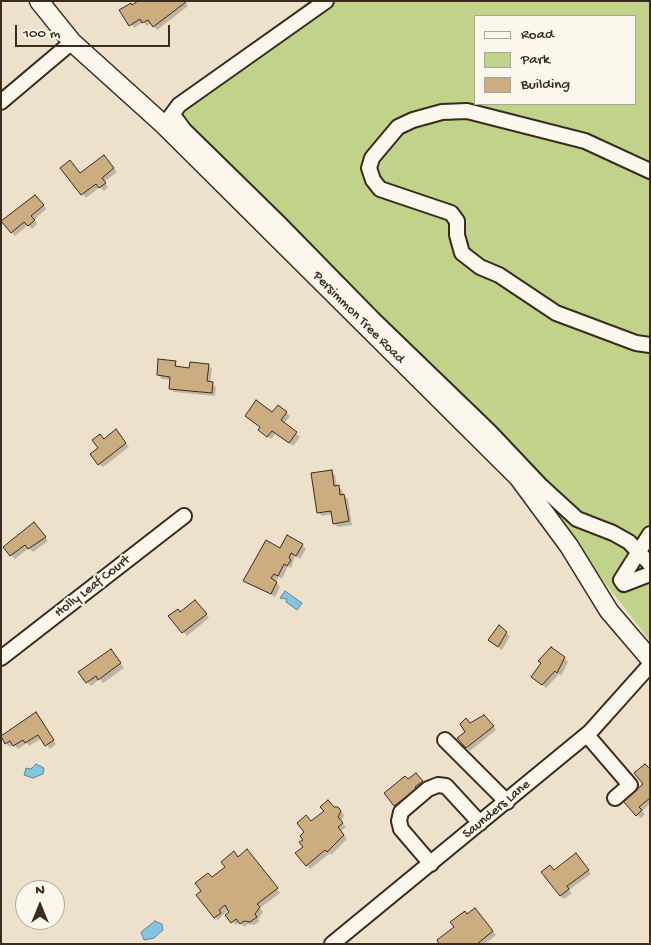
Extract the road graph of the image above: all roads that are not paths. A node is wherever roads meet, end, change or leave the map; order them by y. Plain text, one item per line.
1 (39, 1) edge
2 (326, 1) edge
3 (72, 42) junction
4 (1, 102) edge
5 (168, 120) junction
6 (650, 171) edge
7 (650, 345) edge
8 (184, 516) dead end
9 (650, 534) edge
10 (639, 551) junction
11 (650, 564) edge
12 (650, 574) edge
13 (1, 658) edge
14 (650, 659) edge
15 (650, 665) edge
16 (587, 735) junction
17 (445, 740) dead end
18 (615, 798) dead end
19 (507, 802) junction
20 (480, 823) junction
21 (431, 864) junction
22 (332, 944) edge

1 - 3 main road, Persimmon Tree Road
2 - 5 street
3 - 4 street
3 - 5 main road, Persimmon Tree Road
5 - 10 street
5 - 14 main road, Persimmon Tree Road
6 - 7 street
8 - 13 street, Holly Leaf Court
9 - 10 street
10 - 11 street
10 - 12 street
15 - 16 street, Saunders Lane
16 - 18 street
16 - 19 street, Saunders Lane
17 - 19 street
19 - 20 street, Saunders Lane
20 - 21 street, Saunders Lane
20 - 21 street
21 - 22 street, Saunders Lane

